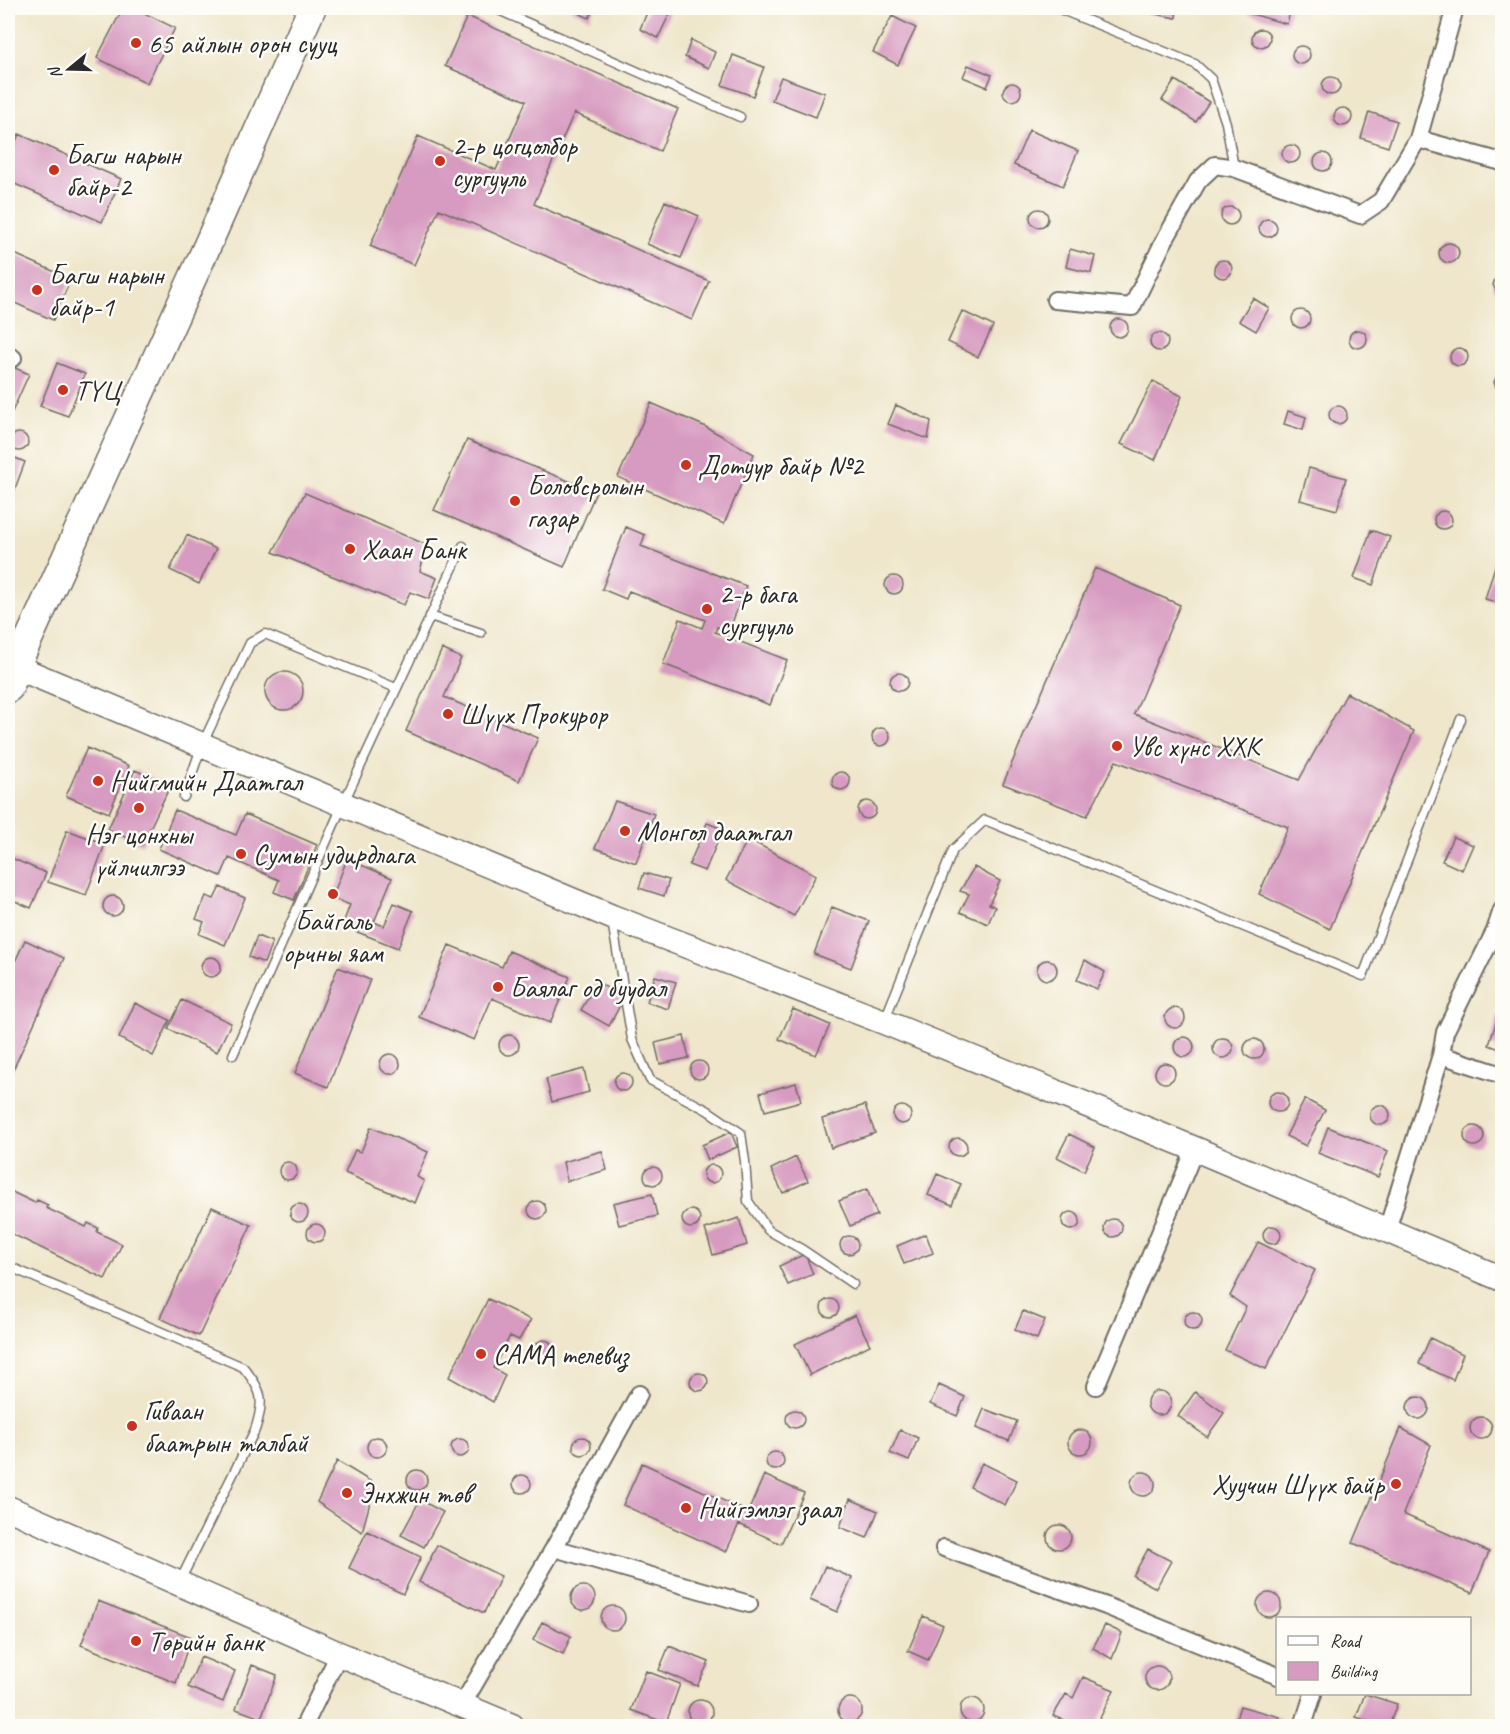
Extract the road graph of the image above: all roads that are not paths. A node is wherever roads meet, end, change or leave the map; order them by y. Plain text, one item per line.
1 (312, 8) edge
2 (494, 8) edge
3 (1057, 8) edge
4 (1455, 8) edge
5 (740, 117) dead end
6 (1418, 139) junction
7 (1503, 162) edge
8 (1234, 168) junction
9 (1055, 300) dead end
10 (463, 546) dead end
11 (430, 616) junction
12 (482, 633) dead end
13 (10, 670) edge
14 (396, 688) junction
15 (1461, 719) dead end
16 (202, 745) junction
17 (184, 797) dead end
18 (343, 804) junction
19 (1503, 910) edge
20 (612, 917) junction
21 (1499, 932) edge
22 (884, 1022) junction
23 (233, 1055) dead end
24 (1441, 1055) junction
25 (1503, 1075) edge
26 (1195, 1149) junction
27 (1387, 1230) junction
28 (8, 1266) edge
29 (1503, 1279) edge
30 (853, 1284) dead end
31 (1096, 1386) dead end
32 (639, 1394) dead end
33 (8, 1508) edge
34 (554, 1548) junction
35 (944, 1548) dead end
36 (178, 1583) junction
37 (748, 1604) dead end
38 (339, 1654) junction
39 (1276, 1675) edge
40 (1313, 1695) edge
41 (462, 1706) junction
42 (304, 1726) edge
43 (512, 1726) edge
44 (1304, 1726) edge

1 - 13 main road
2 - 5 lane
3 - 8 lane
4 - 6 street
6 - 7 street
6 - 8 street
8 - 9 street
10 - 11 lane
11 - 12 lane
11 - 14 lane
13 - 16 street
14 - 16 lane
14 - 18 lane
15 - 22 lane
16 - 17 lane
16 - 18 street
18 - 20 street
18 - 23 lane
19 - 21 street
20 - 22 street
20 - 30 lane
21 - 24 street
22 - 26 street
24 - 25 street
24 - 27 street
26 - 27 street
26 - 31 street
27 - 29 street
28 - 36 lane
32 - 34 street
33 - 36 street
34 - 37 street
34 - 41 street
35 - 39 street
36 - 38 street
38 - 41 street
38 - 42 street
40 - 44 street
41 - 43 street

